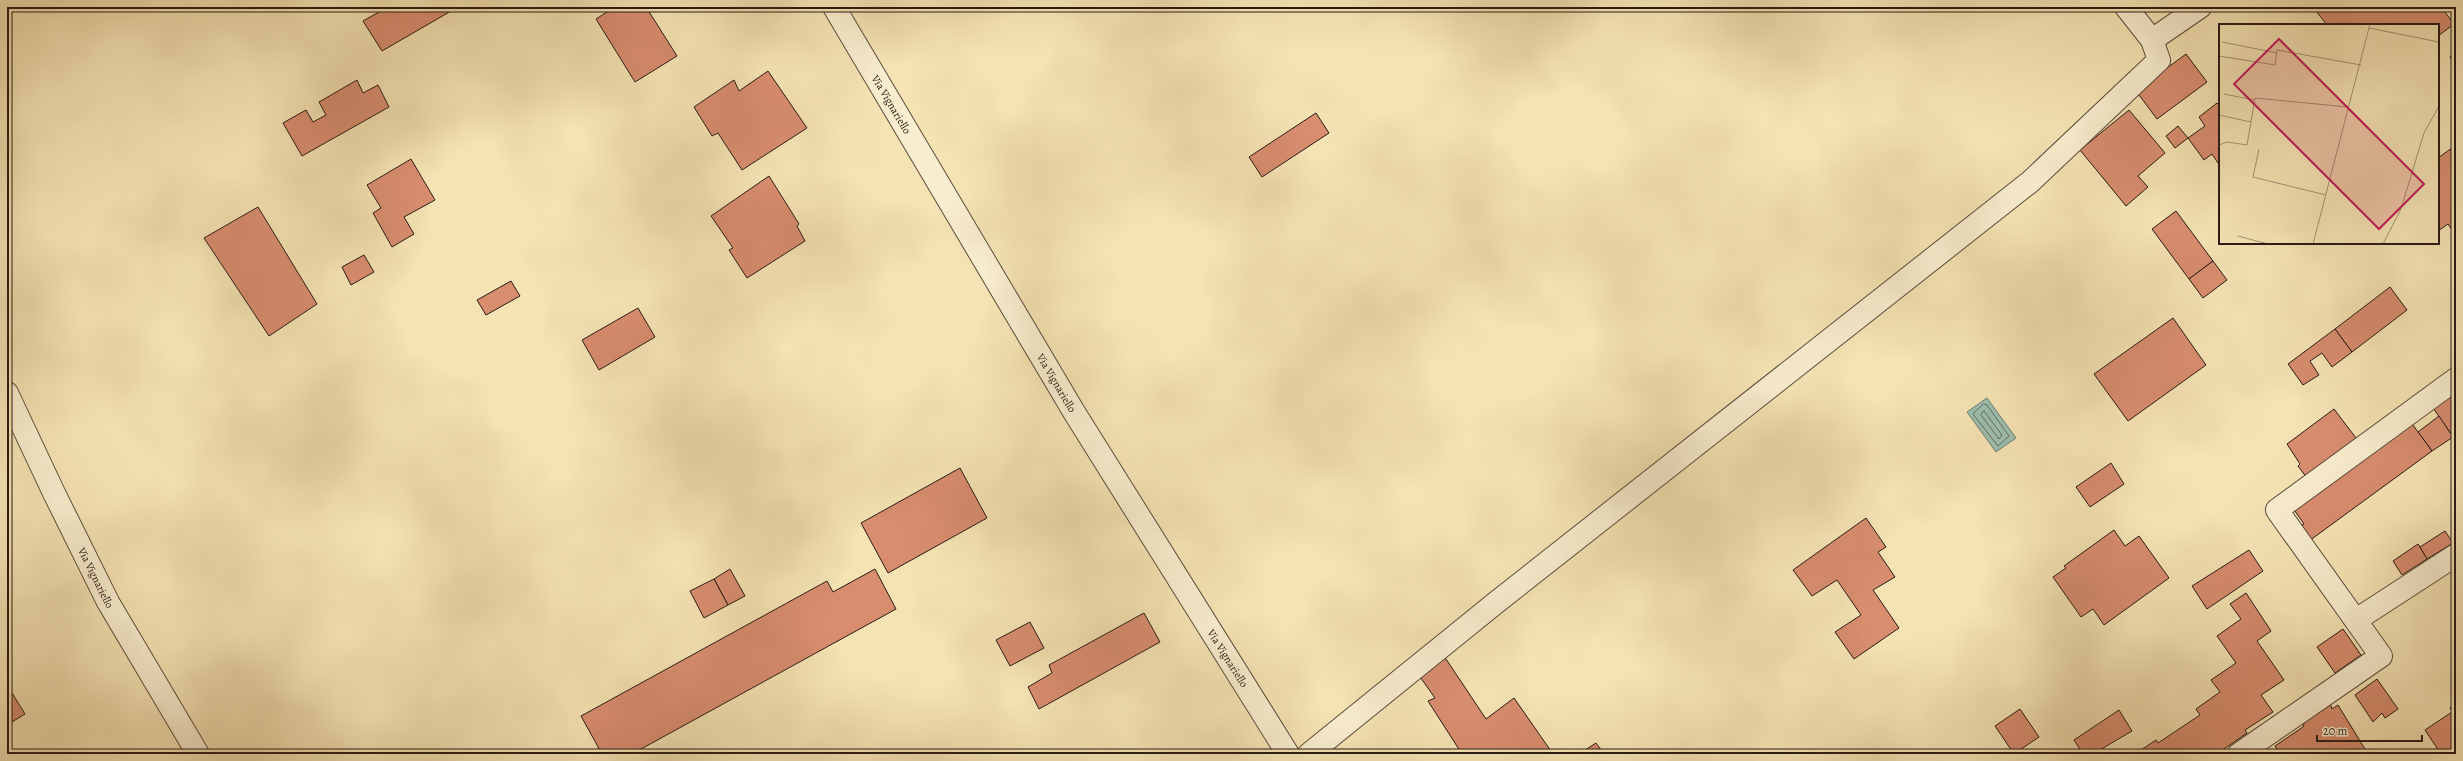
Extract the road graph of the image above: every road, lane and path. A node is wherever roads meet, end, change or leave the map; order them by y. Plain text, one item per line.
1 (834, 7) edge
2 (2126, 7) edge
3 (2200, 7) edge
4 (2152, 40) junction
5 (2456, 379) edge
6 (7, 393) edge
7 (2456, 555) edge
8 (2356, 620) junction
9 (198, 754) edge
10 (1288, 754) edge
11 (1309, 754) edge
12 (2239, 754) edge

1 - 10 street, Via Vignariello
2 - 4 street
3 - 4 street
4 - 11 street
5 - 8 street
6 - 9 street, Via Vignariello
7 - 8 street
8 - 12 street

